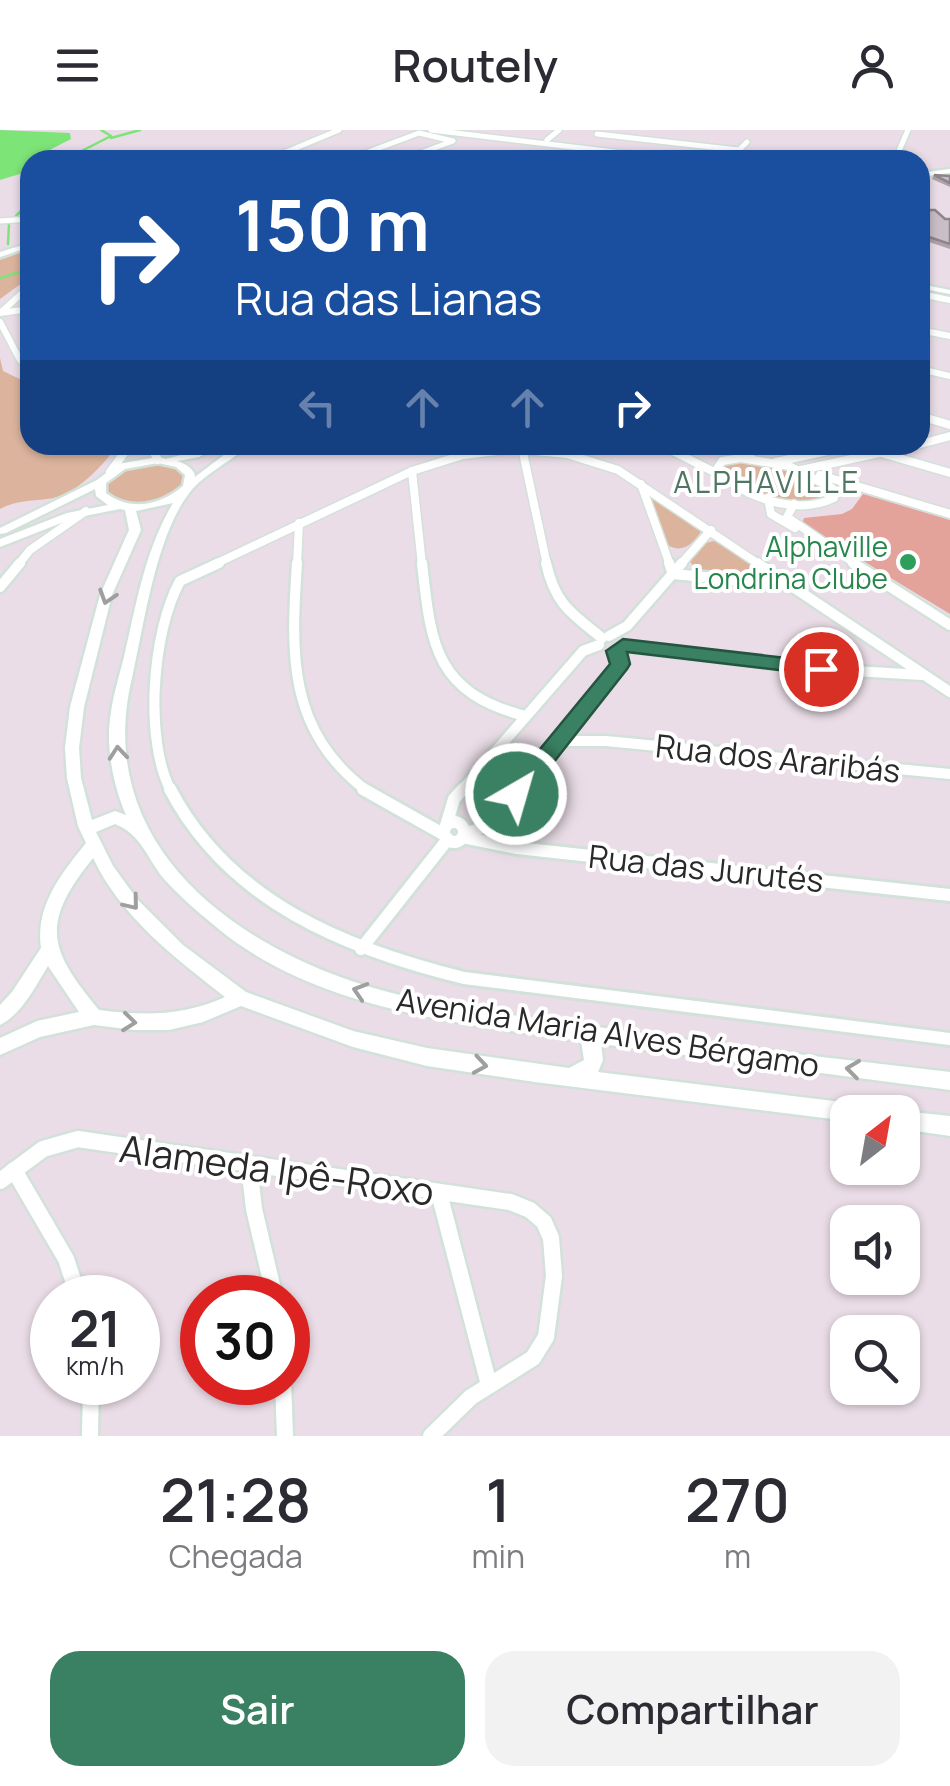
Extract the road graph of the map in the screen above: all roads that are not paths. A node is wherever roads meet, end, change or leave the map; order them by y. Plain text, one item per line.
1 (339, 130) edge
2 (431, 130) edge
3 (558, 130) edge
4 (457, 132) edge
5 (600, 132) edge
6 (446, 138) junction
7 (546, 140) dead end
8 (747, 142) dead end
9 (582, 148) junction
10 (291, 150) edge
11 (373, 150) edge
12 (428, 150) edge
13 (598, 150) edge
14 (739, 150) joint
15 (20, 295) edge
16 (0, 313) edge
17 (0, 322) edge
18 (20, 353) edge
19 (17, 354) junction
20 (20, 358) edge
21 (122, 455) edge
22 (156, 455) edge
23 (194, 455) edge
24 (231, 455) edge
25 (459, 455) edge
26 (523, 455) edge
27 (564, 455) edge
28 (681, 455) edge
29 (753, 455) edge
30 (801, 455) edge
31 (867, 455) edge
32 (874, 455) edge
33 (889, 455) edge
34 (870, 456) junction
35 (159, 460) junction
36 (772, 462) junction
37 (924, 466) junction
38 (412, 470) junction
39 (804, 471) junction
40 (950, 473) edge
41 (106, 477) junction
42 (724, 478) junction
43 (641, 484) junction
44 (186, 489) junction
45 (874, 491) junction
46 (835, 494) junction
47 (768, 498) junction
48 (794, 504) junction
49 (124, 506) junction
50 (86, 511) junction
51 (950, 514) edge
52 (299, 523) junction
53 (711, 530) junction
54 (0, 532) edge
55 (808, 534) junction
56 (0, 543) edge
57 (673, 574) junction
58 (791, 585) junction
59 (0, 587) edge
60 (950, 625) edge
61 (627, 626) junction
62 (604, 640) junction
63 (620, 646) junction
64 (925, 675) junction
65 (950, 692) edge
66 (498, 711) junction
67 (525, 716) junction
68 (570, 726) junction
69 (515, 728) junction
70 (558, 741) junction
71 (606, 741) junction
72 (950, 774) edge
73 (140, 828) junction
74 (446, 833) junction
75 (464, 835) junction
76 (90, 837) junction
77 (950, 895) edge
78 (361, 949) junction
79 (48, 952) junction
80 (240, 998) junction
81 (0, 1017) edge
82 (94, 1017) junction
83 (586, 1034) junction
84 (950, 1039) edge
85 (0, 1047) edge
86 (568, 1077) junction
87 (950, 1081) edge
88 (830, 1110) edge
89 (920, 1122) edge
90 (950, 1126) edge
91 (249, 1166) junction
92 (7, 1176) edge
93 (440, 1193) junction
94 (70, 1275) edge
95 (270, 1275) edge
96 (490, 1385) junction
97 (91, 1405) edge
98 (284, 1405) edge
99 (90, 1436) edge
100 (285, 1436) edge
101 (431, 1436) edge

1 - 10 street
2 - 4 street
3 - 7 street
4 - 6 street
4 - 9 street
5 - 9 street
5 - 14 street
6 - 11 street
6 - 12 street
8 - 14 street
9 - 13 street
15 - 16 street
17 - 19 street
18 - 19 street
19 - 20 street
21 - 41 street
22 - 35 street
23 - 35 street
24 - 44 street
25 - 38 street
26 - 62 street
27 - 43 street
28 - 42 street
29 - 36 street
30 - 36 street
31 - 34 street
32 - 34 street
33 - 37 street
34 - 37 street
34 - 39 street
35 - 41 street
35 - 44 street
36 - 39 street
36 - 42 street
37 - 40 street
38 - 52 street
38 - 66 street
39 - 45 street
39 - 46 street
41 - 49 street
41 - 54 street
42 - 47 street
43 - 53 street
43 - 57 street
44 - 49 street
73 -> 44 street, Avenida Maria Alves Bérgamo
45 - 46 street
45 - 51 street
46 - 48 street
47 - 48 street
47 - 55 street
48 - 55 street
49 - 50 street
49 -> 76 street, Avenida Maria Alves Bérgamo
50 - 56 street
50 - 59 street
52 - 74 street
52 - 78 street
53 - 57 street
53 - 58 street
55 - 60 street
57 - 58 street
57 - 61 street
58 - 64 street
61 - 62 street
61 - 63 street
62 - 63 street
62 - 67 street
63 - 64 street
63 - 68 street
64 - 65 street
66 - 67 street
66 - 69 street
67 - 69 street
68 - 70 street
68 - 71 street, Rua dos Araribás
69 - 74 street
70 - 71 street, Rua dos Araribás
70 - 75 street
71 - 72 street, Rua dos Araribás
73 - 76 street
83 -> 73 street, Avenida Maria Alves Bérgamo
74 - 75 street, Rua das Jurutés
74 - 78 street
75 - 77 street, Rua das Jurutés
76 - 79 street
76 -> 80 street, Avenida Maria Alves Bérgamo
78 - 84 street
79 - 81 street
79 - 82 street
82 -> 80 street
80 -> 86 street, Avenida Maria Alves Bérgamo
82 - 85 street
83 - 86 street
87 -> 83 street, Avenida Maria Alves Bérgamo
86 - 88 street, Avenida Maria Alves Bérgamo
89 - 90 street
91 - 92 street, Alameda Ipê-Roxo
91 - 93 street, Alameda Ipê-Roxo
91 - 95 street
92 - 94 street
93 - 96 street
93 - 96 street, Alameda Ipê-Roxo
96 - 101 street
97 - 99 street
98 - 100 street

